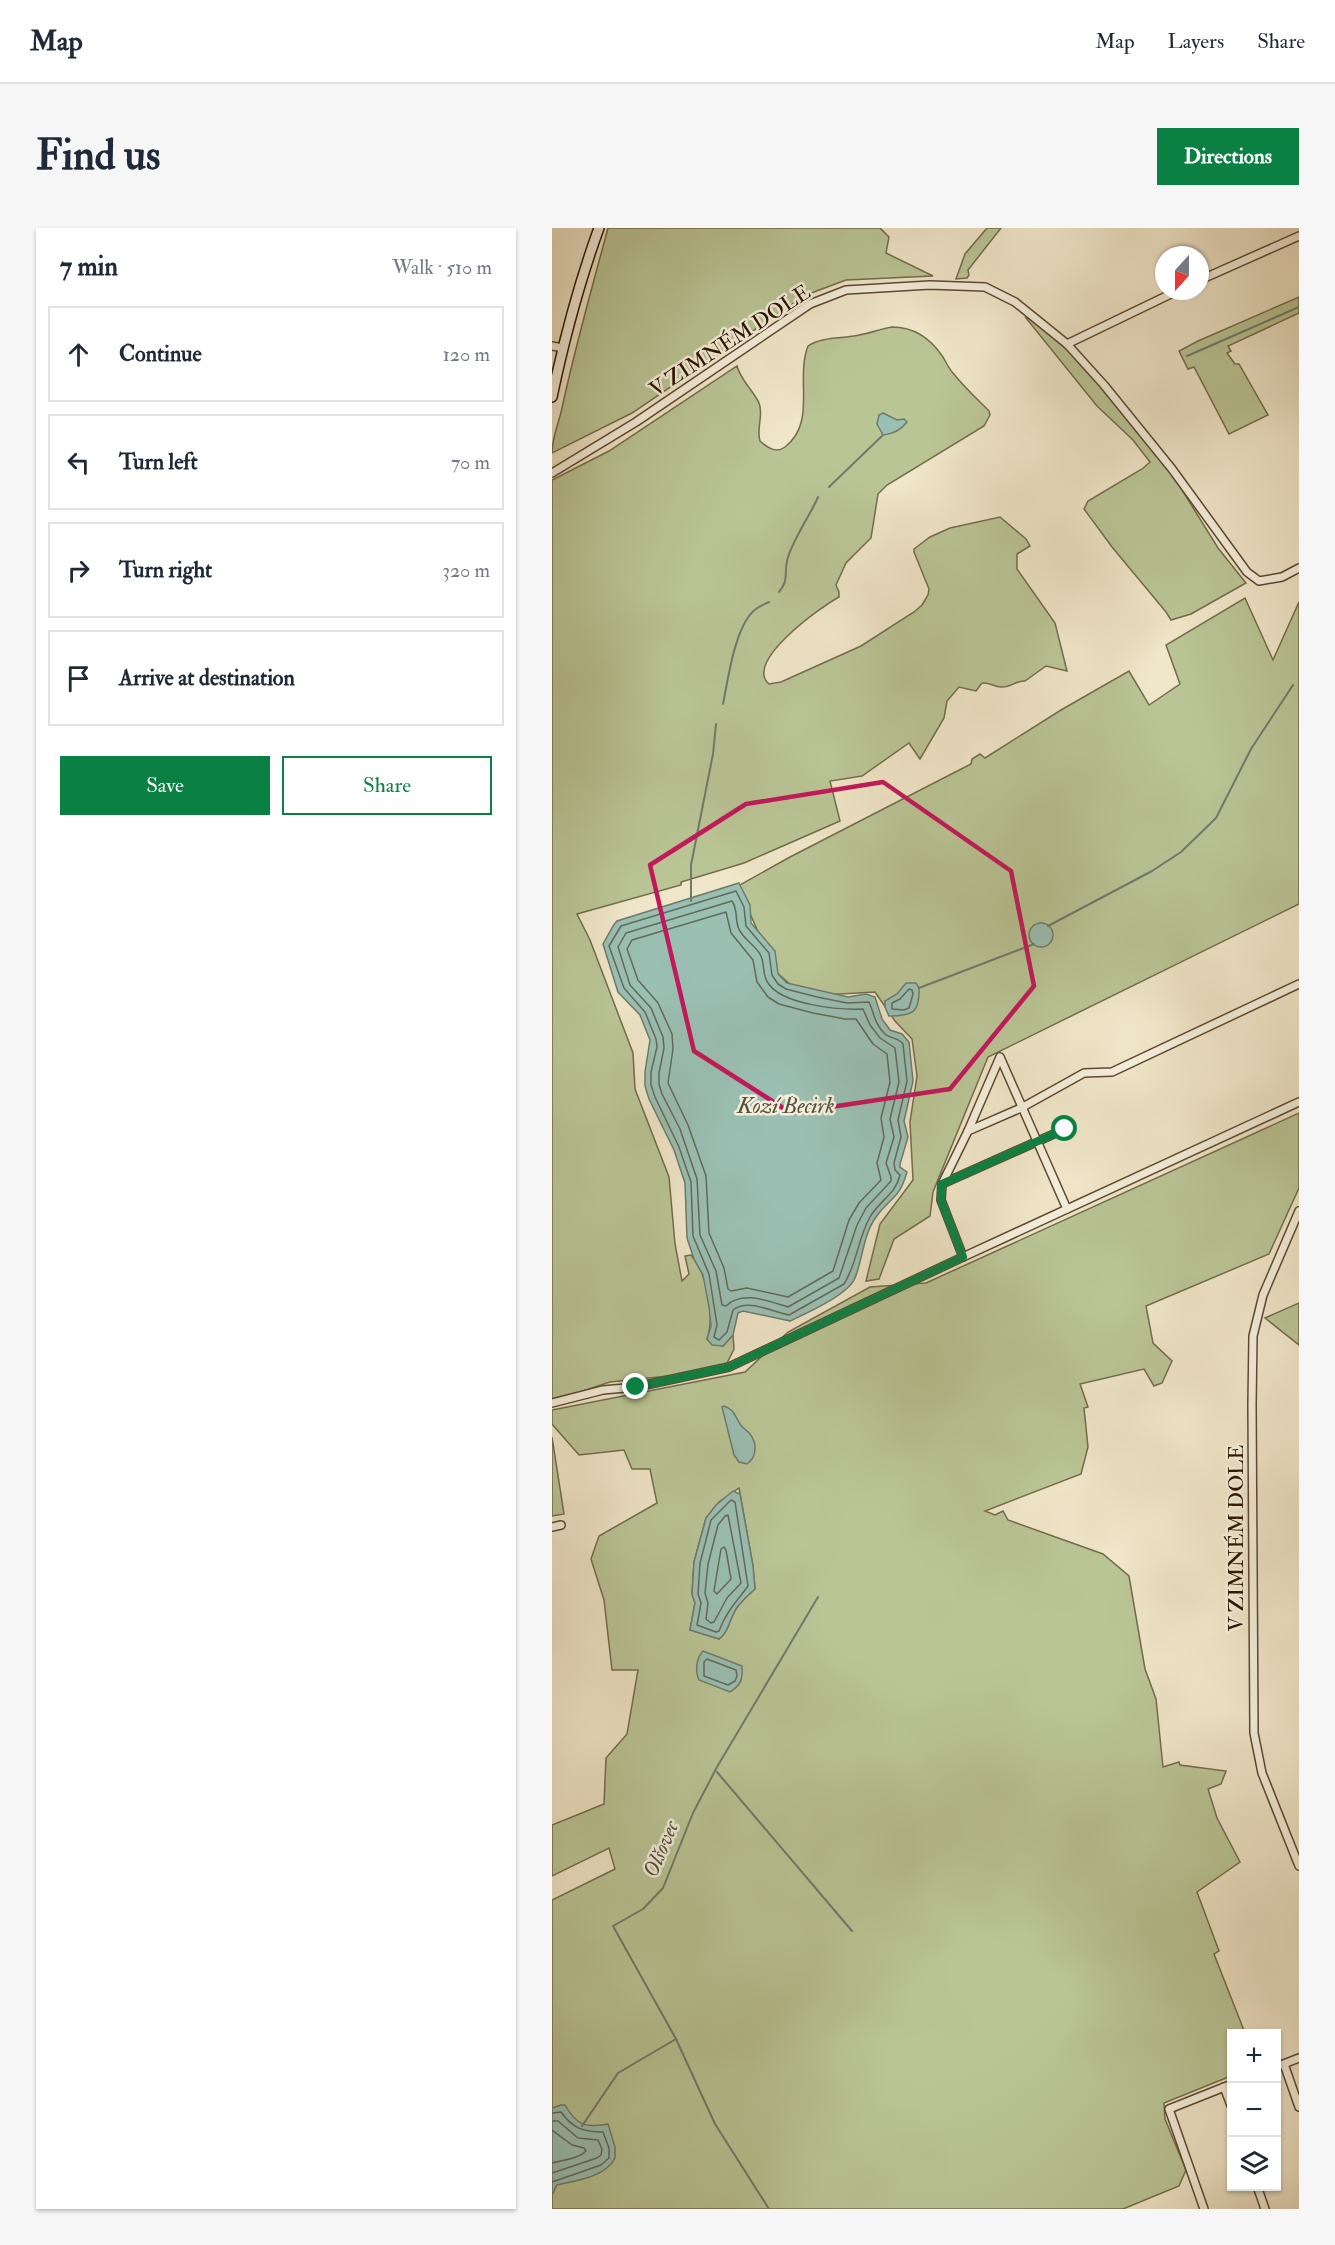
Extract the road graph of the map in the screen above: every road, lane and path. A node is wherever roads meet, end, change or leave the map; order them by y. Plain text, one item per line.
1 (599, 228) edge
2 (1299, 236) edge
3 (1209, 276) edge
4 (1158, 300) edge
5 (1067, 344) junction
6 (552, 346) edge
7 (562, 348) junction
8 (552, 397) edge
9 (552, 473) edge
10 (1299, 568) edge
11 (1299, 984) edge
12 (1299, 1102) edge
13 (1021, 1108) junction
14 (1065, 1129) dead end
15 (968, 1131) junction
16 (1036, 1142) junction
17 (942, 1184) junction
18 (1066, 1209) junction
19 (1299, 1211) edge
20 (963, 1257) junction
21 (552, 1403) edge
22 (561, 1525) dead end
23 (552, 1527) edge
24 (1299, 1866) edge
25 (1299, 2058) edge
26 (1281, 2066) edge
27 (1281, 2068) edge
28 (1227, 2085) edge
29 (1299, 2107) edge
30 (1258, 2191) edge
31 (1204, 2209) edge
32 (1265, 2209) edge

1 - 7 street
2 - 3 street
4 - 5 street
5 - 9 street, V ZIMNÉM DOLE
5 - 10 street, V ZIMNÉM DOLE
6 - 7 street
7 - 8 street
11 - 13 street
12 - 18 street
13 - 15 street
13 - 15 street
13 - 16 street
14 - 16 street
15 - 17 street
16 - 17 street
16 - 18 street
17 - 20 street
18 - 20 street
19 - 24 street, V ZIMNÉM DOLE
20 - 21 street
22 - 23 street
25 - 26 street
27 - 29 street
28 - 31 street
30 - 32 street

